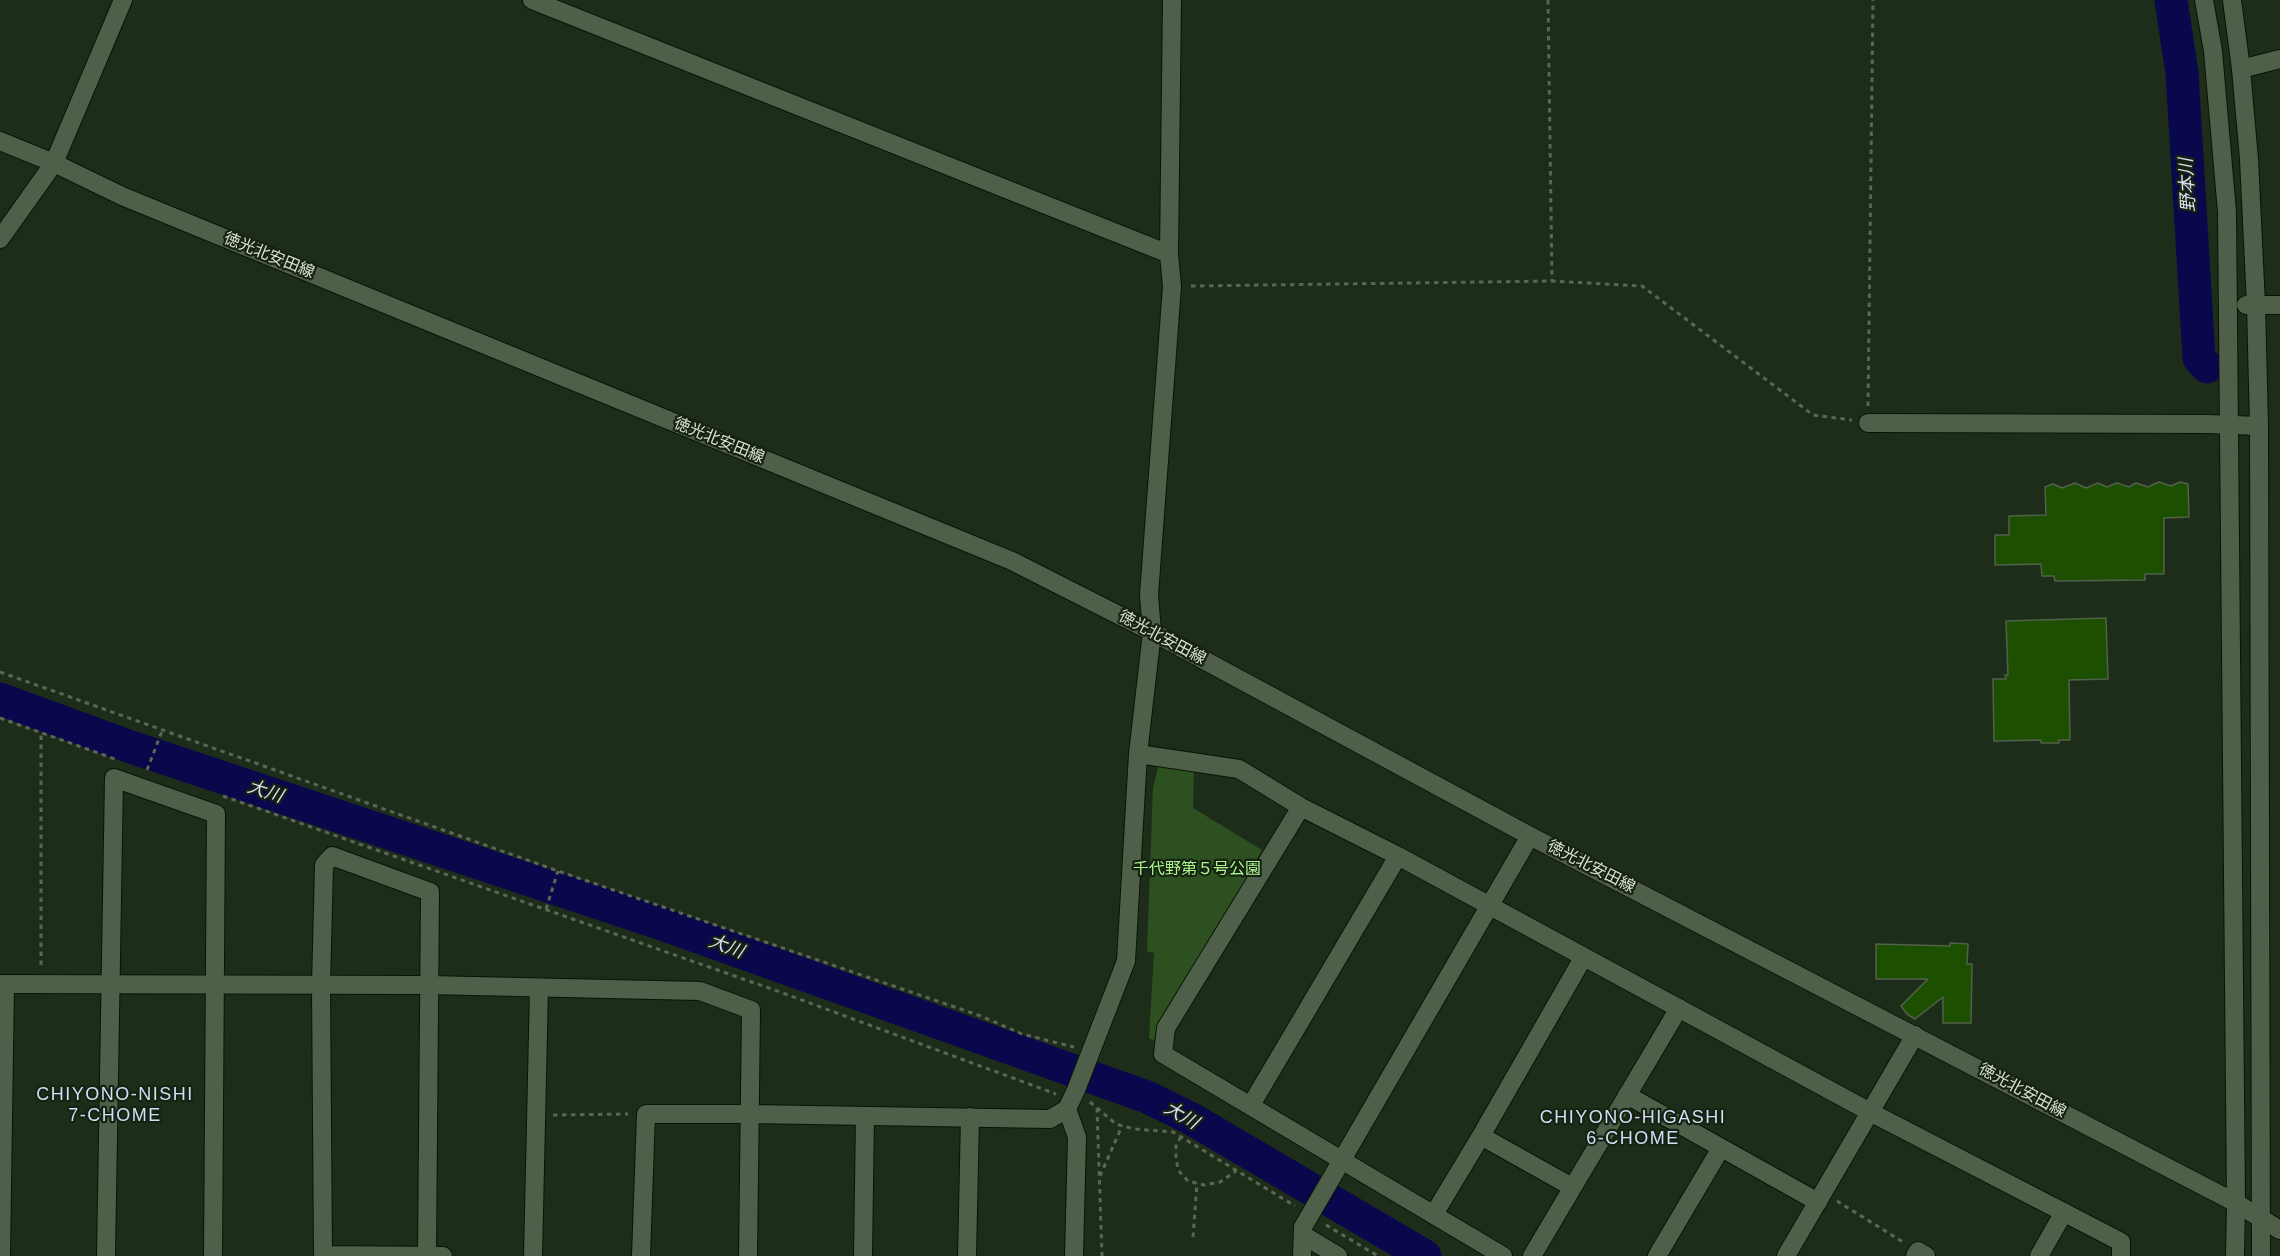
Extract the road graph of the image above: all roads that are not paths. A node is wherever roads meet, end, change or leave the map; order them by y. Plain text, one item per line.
1 (123, 0) edge
2 (532, 0) edge
3 (1172, 0) edge
4 (2204, 0) edge
5 (2232, 0) edge
6 (2280, 59) edge
7 (2241, 69) junction
8 (0, 141) edge
9 (54, 163) junction
10 (0, 239) edge
11 (1169, 254) junction
12 (2229, 305) junction
13 (2256, 305) junction
14 (2280, 305) edge
15 (1868, 423) road end
16 (2229, 425) junction
17 (2259, 426) junction
18 (1152, 633) junction
19 (1138, 754) junction
20 (1301, 807) junction
21 (1530, 836) junction
22 (1398, 856) junction
23 (1490, 907) junction
24 (1583, 958) junction
25 (2, 984) edge
26 (428, 985) junction
27 (111, 986) junction
28 (217, 986) junction
29 (321, 986) junction
30 (539, 987) junction
31 (1678, 1008) junction
32 (1915, 1035) junction
33 (1627, 1095) junction
34 (1071, 1100) junction
35 (1251, 1105) junction
36 (1870, 1112) junction
37 (750, 1114) junction
38 (865, 1116) junction
39 (970, 1117) junction
40 (1481, 1136) junction
41 (1721, 1148) junction
42 (1340, 1165) junction
43 (1572, 1187) junction
44 (1820, 1197) junction
45 (2236, 1203) junction
46 (2064, 1212) junction
47 (1434, 1214) junction
48 (2262, 1218) junction
49 (2280, 1230) edge
50 (1303, 1235) junction
51 (435, 1255) edge
52 (1, 1256) edge
53 (106, 1256) edge
54 (213, 1256) edge
55 (534, 1256) edge
56 (641, 1256) edge
57 (747, 1256) edge
58 (863, 1256) edge
59 (967, 1256) edge
60 (1074, 1256) edge
61 (1302, 1256) edge
62 (1338, 1256) edge
63 (1503, 1256) edge
64 (1532, 1256) edge
65 (1657, 1256) edge
66 (1786, 1256) edge
67 (2039, 1256) edge
68 (2121, 1256) edge
69 (2235, 1256) edge
70 (2262, 1256) edge

1 - 9 street
2 - 11 street
3 - 11 street
4 - 12 street
5 - 7 street
6 - 7 street
7 - 13 street
8 - 9 street, 徳光北安田線
9 - 10 street
9 - 18 street, 徳光北安田線
11 - 18 street
12 - 13 street
12 - 16 street
13 - 14 street
13 - 17 street
15 - 16 street
16 - 17 street
16 - 45 street
17 - 48 street
18 - 19 street
18 - 21 street, 徳光北安田線
19 - 20 street
19 - 34 street
20 - 22 street
20 - 35 street
21 - 23 street
21 - 32 street, 徳光北安田線
22 - 23 street
22 - 35 street
23 - 24 street
23 - 42 street
24 - 31 street
24 - 40 street
25 - 27 street
25 - 52 street
26 - 29 street
26 - 29 street
26 - 30 street
26 - 51 street
27 - 28 street
27 - 28 street
27 - 53 street
28 - 29 street
28 - 54 street
29 - 51 street
30 - 37 street
30 - 55 street
31 - 33 street
31 - 36 street
32 - 36 street
32 - 45 street, 徳光北安田線
33 - 41 street
33 - 43 street
34 - 39 street
34 - 60 street
35 - 42 street
36 - 44 street
36 - 46 street
37 - 38 street
37 - 56 street
37 - 57 street
38 - 39 street
38 - 58 street
39 - 59 street
40 - 43 street
40 - 47 street
41 - 44 street
41 - 65 street
42 - 47 street
42 - 50 street
43 - 64 street
44 - 66 street
45 - 48 street, 徳光北安田線
45 - 69 street
46 - 67 street
46 - 68 street
47 - 63 street
48 - 49 street, 徳光北安田線
48 - 70 street
50 - 61 street
50 - 62 street

